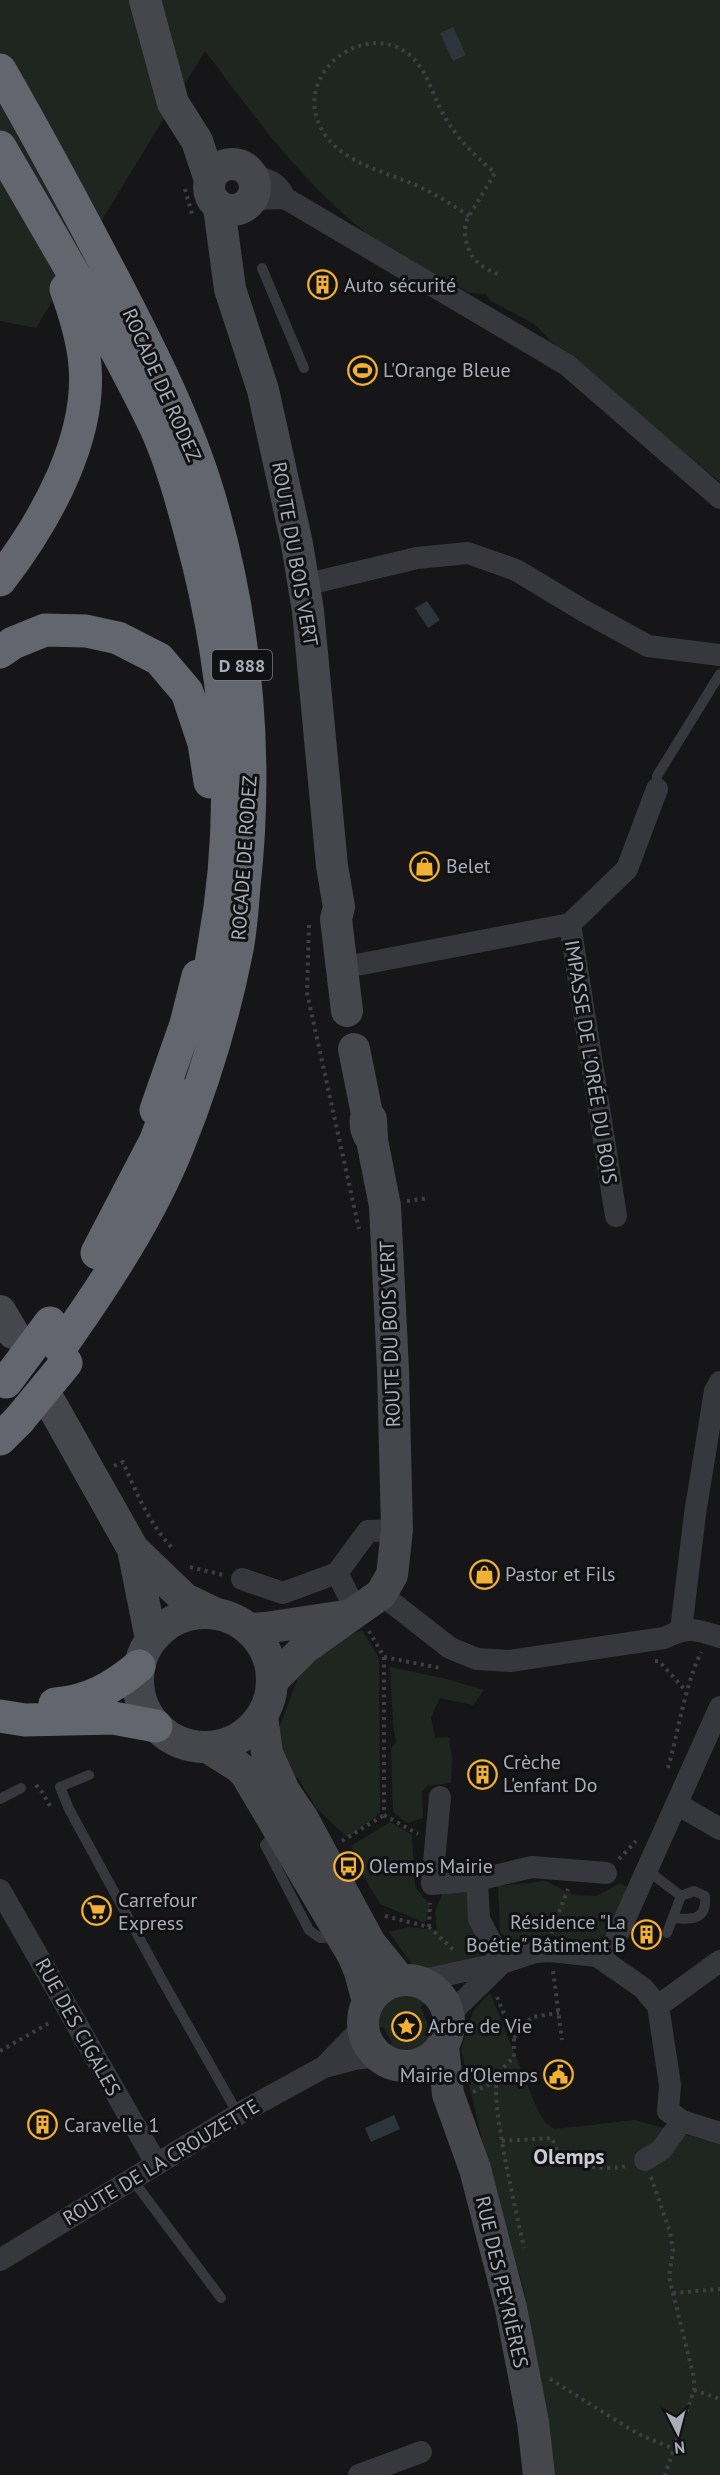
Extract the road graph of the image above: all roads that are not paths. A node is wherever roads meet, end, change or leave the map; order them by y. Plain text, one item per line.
1 (145, 0) edge
2 (0, 70) edge
3 (0, 147) edge
4 (0, 160) edge
5 (223, 192) junction
6 (262, 268) dead end
7 (304, 368) dead end
8 (720, 498) edge
9 (0, 579) edge
10 (304, 585) junction
11 (0, 652) edge
12 (720, 655) edge
13 (720, 674) edge
14 (657, 789) joint
15 (570, 924) junction
16 (341, 968) junction
17 (616, 1216) dead end
18 (116, 1219) junction
19 (59, 1344) junction
20 (718, 1389) edge
21 (50, 1402) dead end
22 (6, 1408) edge
23 (396, 1530) junction
24 (133, 1549) junction
25 (337, 1573) junction
26 (242, 1579) road end
27 (364, 1612) junction
28 (216, 1614) junction
29 (251, 1629) junction
30 (681, 1630) junction
31 (715, 1635) edge
32 (145, 1653) junction
33 (273, 1680) junction
34 (0, 1695) edge
35 (720, 1707) edge
36 (0, 1716) edge
37 (262, 1717) junction
38 (156, 1726) junction
39 (209, 1748) junction
40 (89, 1775) dead end
41 (21, 1788) dead end
42 (440, 1797) dead end
43 (0, 1799) edge
44 (677, 1804) junction
45 (720, 1829) edge
46 (272, 1837) junction
47 (256, 1852) dead end
48 (647, 1870) junction
49 (606, 1873) road end
50 (477, 1880) junction
51 (0, 1890) edge
52 (681, 1896) junction
53 (673, 1918) junction
54 (667, 1933) dead end
55 (597, 1956) junction
56 (720, 1961) edge
57 (502, 1963) junction
58 (478, 1974) junction
59 (409, 1981) junction
60 (658, 2006) junction
61 (366, 2015) junction
62 (449, 2015) junction
63 (443, 2046) junction
64 (379, 2056) junction
65 (409, 2066) junction
66 (324, 2067) junction
67 (457, 2094) junction
68 (242, 2112) junction
69 (682, 2121) junction
70 (720, 2133) edge
71 (645, 2160) road end
72 (156, 2163) junction
73 (132, 2178) junction
74 (0, 2260) edge
75 (221, 2298) dead end
76 (421, 2452) dead end
77 (359, 2475) edge
78 (539, 2475) edge

1 - 5 street
2 - 19 highway, ROCADE DE RODEZ / D 888
3 - 18 highway, ROCADE DE RODEZ / D 888
4 - 9 highway
5 - 8 street
5 - 10 street, ROUTE DU BOIS VERT
6 - 7 lane
10 - 12 street
10 - 16 street, ROUTE DU BOIS VERT
11 - 18 highway
13 - 14 lane
14 - 15 street
15 - 16 street, IMPASSE DE L'ORÉE DU BOIS
15 - 17 street, IMPASSE DE L'ORÉE DU BOIS
16 - 23 street, ROUTE DU BOIS VERT
18 - 19 highway, ROCADE DE RODEZ / D 888
19 - 22 highway, ROCADE DE RODEZ, bridge
19 - 22 highway, bridge
20 - 30 street
21 - 24 street
23 - 25 street
23 - 27 street, ROUTE DU BOIS VERT
24 - 28 street
24 - 32 street
25 - 26 street
25 - 27 street
27 - 29 street
27 - 30 street
27 - 33 street
28 - 29 street
28 - 32 street
29 - 33 street
30 - 31 street
32 - 34 highway
32 - 38 street
33 - 37 street
35 - 44 street
36 - 38 highway
37 - 39 street
37 - 59 street
38 - 39 street
39 - 46 street
40 - 68 lane
41 - 43 lane
42 - 50 street
44 - 45 street
44 - 48 street
46 - 47 lane
46 - 61 street
48 - 52 lane
48 - 55 street
49 - 50 street
50 - 57 street
51 - 72 street, RUE DES CIGALES
52 - 53 lane
52 - 53 lane
53 - 54 lane
55 - 57 street
55 - 60 street
56 - 60 street
57 - 58 street
58 - 59 street
58 - 62 street
59 - 61 street
59 - 62 street
60 - 69 street
61 - 64 street
61 - 66 street, ROUTE DE LA CROUZETTE
62 - 63 street
63 - 65 street
63 - 67 street, RUE DES PEYRIÈRES
64 - 65 street
64 - 66 street, ROUTE DE LA CROUZETTE
65 - 67 street
66 - 68 street, ROUTE DE LA CROUZETTE
67 - 78 street, RUE DES PEYRIÈRES
68 - 72 street, ROUTE DE LA CROUZETTE
69 - 70 street
69 - 71 street
72 - 73 street, ROUTE DE LA CROUZETTE
73 - 74 street, ROUTE DE LA CROUZETTE
73 - 75 lane
76 - 77 street

